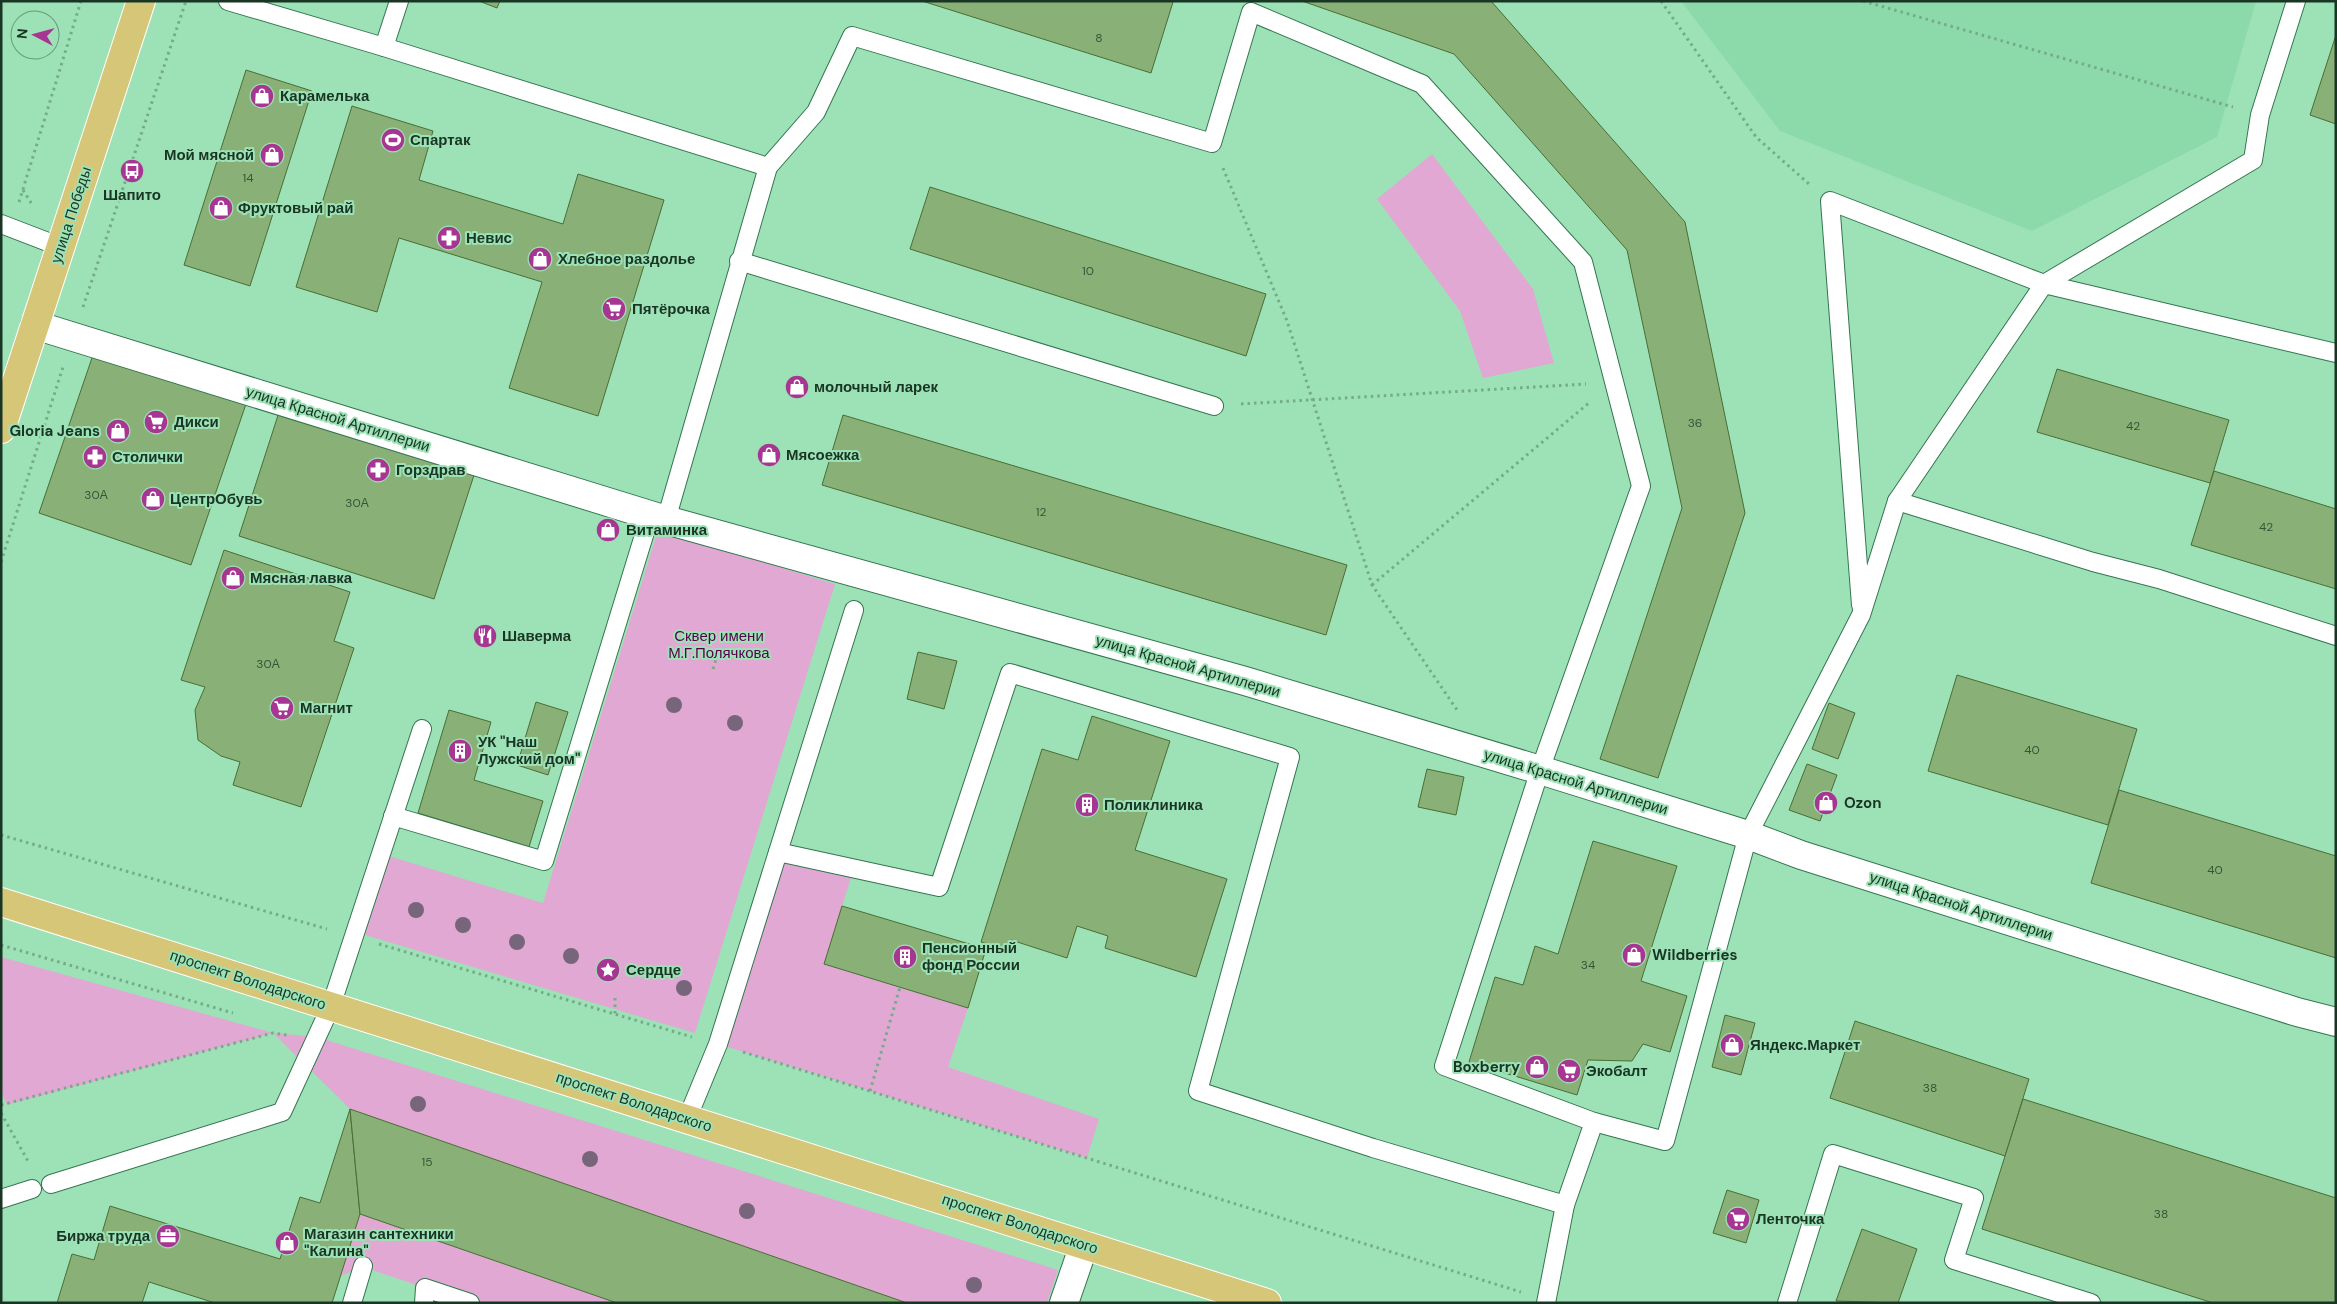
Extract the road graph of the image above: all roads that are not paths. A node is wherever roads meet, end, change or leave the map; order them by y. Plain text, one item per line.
1 (141, 1) edge
2 (228, 1) edge
3 (399, 1) edge
4 (2296, 1) edge
5 (384, 47) junction
6 (768, 167) junction
7 (6, 226) edge
8 (60, 247) junction
9 (739, 261) junction
10 (2044, 284) junction
11 (35, 325) junction
12 (2336, 353) edge
13 (1214, 406) road end
14 (1, 429) edge
15 (1897, 501) junction
16 (655, 526) junction
17 (854, 610) dead end
18 (1861, 615) junction
19 (2336, 636) edge
20 (422, 729) dead end
21 (1540, 770) junction
22 (393, 816) junction
23 (1748, 836) junction
24 (778, 852) junction
25 (1, 902) edge
26 (331, 1006) junction
27 (2336, 1022) edge
28 (687, 1119) junction
29 (1594, 1122) junction
30 (52, 1184) dead end
31 (32, 1189) dead end
32 (1, 1199) edge
33 (1565, 1205) junction
34 (1084, 1244) junction
35 (363, 1266) dead end
36 (1546, 1301) edge
37 (352, 1303) edge
38 (424, 1303) edge
39 (470, 1303) edge
40 (1064, 1303) edge
41 (1267, 1303) edge
42 (1786, 1303) edge
43 (2090, 1303) edge

1 - 8 main road, улица Победы
2 - 5 lane
3 - 5 lane
4 - 10 lane
5 - 6 lane
6 - 9 lane
6 - 21 lane
7 - 8 lane
8 - 11 main road, улица Победы
9 - 13 lane
9 - 16 lane
10 - 12 lane
10 - 15 lane
10 - 18 lane
11 - 14 main road, улица Победы
11 - 16 street, улица Красной Артиллерии
15 - 18 lane
15 - 19 lane
16 - 21 street, улица Красной Артиллерии
16 - 22 lane
17 - 24 lane
18 - 23 lane
20 - 22 lane
21 - 23 street, улица Красной Артиллерии
21 - 29 lane
22 - 26 lane
23 - 27 street, улица Красной Артиллерии
23 - 29 lane
24 - 28 lane
24 - 33 lane
25 - 26 main road, проспект Володарского
26 - 28 main road, проспект Володарского
26 - 30 lane
28 - 34 main road, проспект Володарского
29 - 33 lane
31 - 32 lane
33 - 36 lane
34 - 40 street
34 - 41 main road, проспект Володарского
35 - 37 lane
38 - 39 lane
42 - 43 lane

